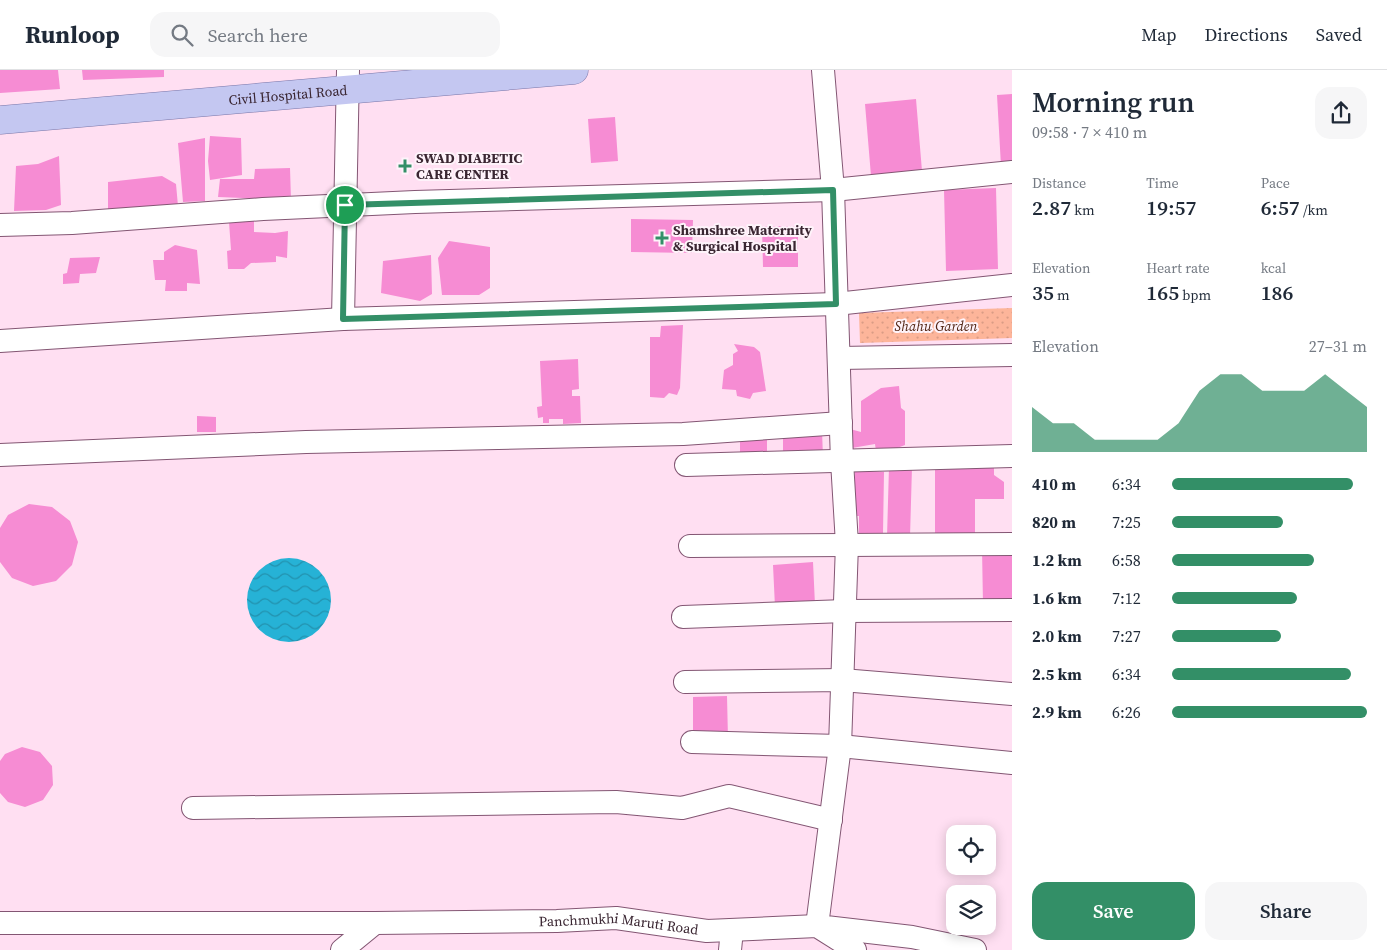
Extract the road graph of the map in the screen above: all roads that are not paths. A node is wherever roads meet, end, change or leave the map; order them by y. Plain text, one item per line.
1 (574, 70) edge
2 (823, 70) edge
3 (348, 79) edge
4 (0, 120) edge
5 (1012, 172) edge
6 (833, 190) junction
7 (345, 205) junction
8 (0, 225) edge
9 (1012, 286) edge
10 (836, 304) junction
11 (343, 319) junction
12 (0, 341) edge
13 (1012, 355) edge
14 (840, 358) junction
15 (841, 423) junction
16 (0, 455) edge
17 (1012, 456) edge
18 (842, 461) junction
19 (686, 465) dead end
20 (847, 544) junction
21 (1012, 544) edge
22 (690, 546) dead end
23 (1012, 610) edge
24 (845, 611) junction
25 (683, 617) dead end
26 (842, 680) junction
27 (685, 682) dead end
28 (1012, 694) edge
29 (692, 742) dead end
30 (840, 746) junction
31 (1012, 763) edge
32 (193, 808) dead end
33 (831, 820) junction
34 (0, 922) edge
35 (375, 923) junction
36 (817, 926) junction
37 (731, 940) edge
38 (342, 950) edge
39 (855, 950) edge
40 (975, 950) edge

1 - 3 main road, Civil Hospital Road
2 - 6 street
3 - 4 main road, Civil Hospital Road
3 - 7 street
5 - 6 street
6 - 7 street
6 - 10 street
7 - 8 street
7 - 11 street
9 - 10 street
10 - 11 street
10 - 14 street
11 - 12 street
13 - 14 street
14 - 15 street
15 - 16 street
15 - 18 street
17 - 18 street
18 - 19 street
18 - 20 street
20 - 21 street
20 - 22 street
20 - 24 street
23 - 24 street
24 - 25 street
24 - 26 street
26 - 27 street
26 - 28 street
26 - 30 street
29 - 30 street
30 - 31 street
30 - 33 street
32 - 33 street
33 - 36 street
34 - 35 street, Panchmukhi Maruti Road
35 - 37 street, Panchmukhi Maruti Road
35 - 38 street
36 - 37 street, Panchmukhi Maruti Road
36 - 39 street
36 - 40 street, Panchmukhi Maruti Road

